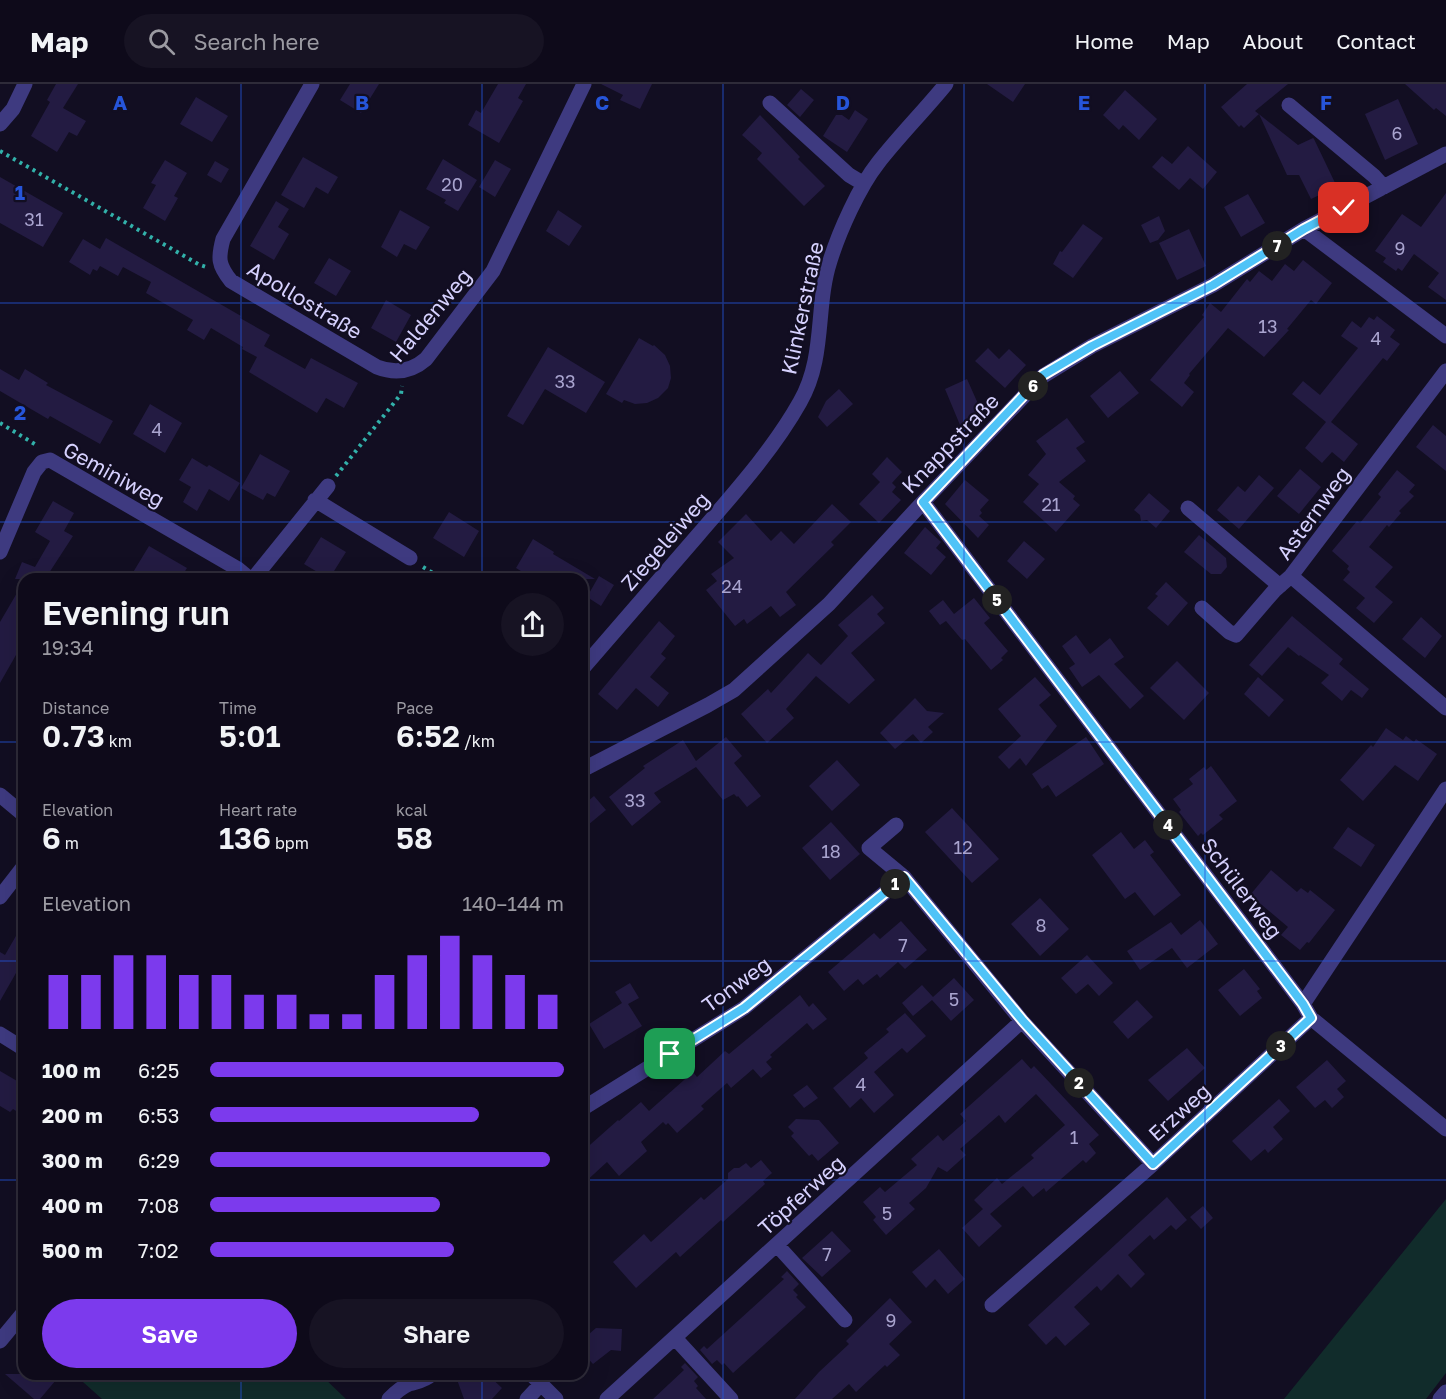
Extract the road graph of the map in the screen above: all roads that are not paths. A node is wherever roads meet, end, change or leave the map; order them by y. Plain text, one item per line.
1 (25, 84) edge
2 (312, 84) edge
3 (584, 84) edge
4 (946, 84) edge
5 (770, 103) dead end
6 (1289, 105) dead end
7 (0, 124) edge
8 (1446, 154) edge
9 (864, 184) junction
10 (1384, 187) junction
11 (1304, 229) junction
12 (1446, 336) edge
13 (404, 371) joint
14 (1446, 371) edge
15 (777, 438) joint
16 (328, 486) road end
17 (315, 500) junction
18 (923, 502) junction
19 (1188, 508) dead end
20 (0, 552) edge
21 (410, 558) road end
22 (243, 573) edge
23 (256, 573) edge
24 (1285, 581) junction
25 (1203, 608) dead end
26 (588, 662) edge
27 (1446, 708) edge
28 (588, 767) edge
29 (1446, 789) edge
30 (0, 795) edge
31 (18, 809) edge
32 (896, 825) dead end
33 (18, 874) edge
34 (904, 877) junction
35 (0, 897) edge
36 (1303, 1004) junction
37 (1311, 1018) junction
38 (1023, 1021) junction
39 (0, 1034) edge
40 (18, 1045) edge
41 (588, 1105) edge
42 (1446, 1129) edge
43 (1153, 1164) junction
44 (777, 1245) junction
45 (992, 1305) dead end
46 (18, 1319) edge
47 (845, 1320) dead end
48 (675, 1338) junction
49 (0, 1341) edge
50 (423, 1380) edge
51 (536, 1380) edge
52 (537, 1380) edge
53 (1446, 1392) edge
54 (389, 1399) edge
55 (527, 1399) edge
56 (556, 1399) edge
57 (607, 1399) edge
58 (731, 1399) edge
59 (1440, 1399) edge

1 - 7 street
2 - 13 street, Apollostraße
3 - 13 street, Haldenweg
4 - 9 street, Klinkerstraße
5 - 9 street
6 - 10 street
8 - 10 street, Knappstraße
9 - 15 street, Klinkerstraße
10 - 11 street, Knappstraße
11 - 12 street
11 - 18 street, Knappstraße
14 - 24 street, Asternweg
15 - 26 street, Ziegeleiweg
16 - 17 street
17 - 21 street
17 - 23 street
18 - 28 street, Knappstraße
18 - 36 street, Schülerweg
19 - 24 street
20 - 22 street, Geminiweg
24 - 25 street
24 - 27 street, Asternweg
29 - 36 street
30 - 31 street
32 - 34 street
33 - 35 street
34 - 38 street
34 - 41 street, Tonweg
36 - 37 street, Schülerweg
37 - 42 street, Schülerweg
37 - 43 street, Erzweg
38 - 43 street
38 - 44 street, Töpferweg
39 - 40 street
43 - 45 street, Erzweg
44 - 47 street
44 - 48 street, Töpferweg
46 - 49 street
48 - 57 street, Töpferweg
48 - 58 street
50 - 54 street
51 - 55 street
52 - 56 street
53 - 59 street

